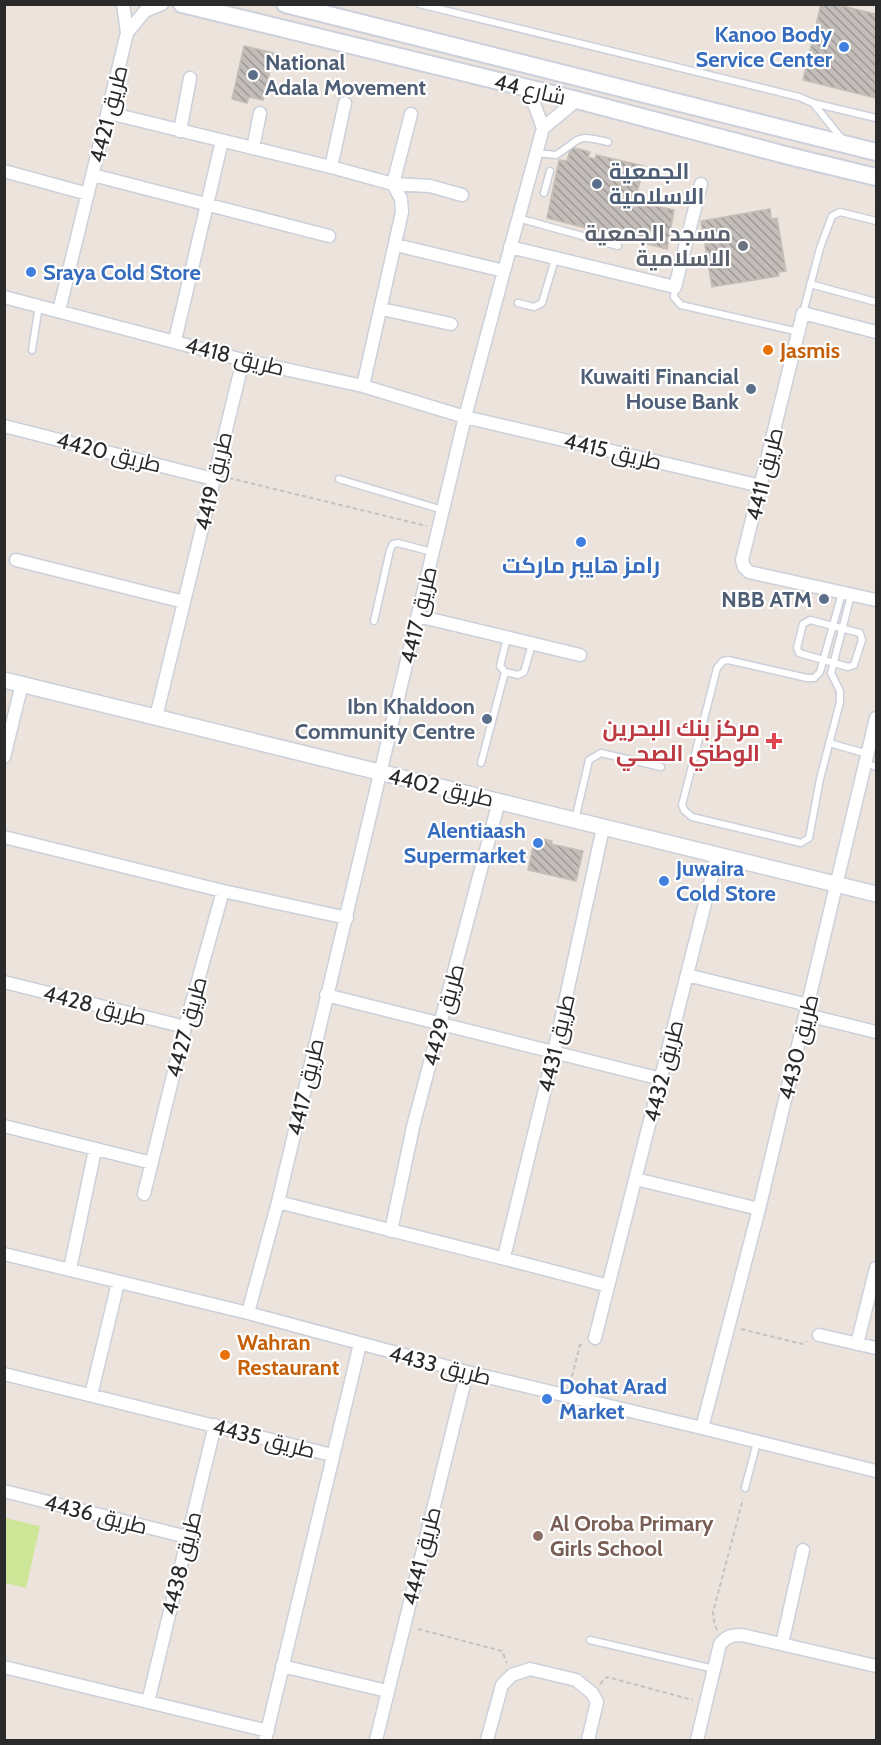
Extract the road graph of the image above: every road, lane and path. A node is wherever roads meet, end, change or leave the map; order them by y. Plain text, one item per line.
1 (123, 4) edge
2 (162, 4) edge
3 (182, 4) edge
4 (285, 4) edge
5 (418, 4) edge
6 (308, 7) edge
7 (128, 33) junction
8 (190, 78) dead end
9 (523, 87) junction
10 (577, 100) junction
11 (345, 103) dead end
12 (813, 103) junction
13 (109, 113) junction
14 (260, 113) dead end
15 (411, 114) dead end
16 (876, 118) edge
17 (543, 128) junction
18 (180, 130) junction
19 (222, 141) junction
20 (608, 142) dead end
21 (846, 145) junction
22 (253, 148) junction
23 (876, 152) edge
24 (536, 153) junction
25 (331, 167) junction
26 (4, 171) edge
27 (550, 171) dead end
28 (93, 175) junction
29 (530, 177) junction
30 (876, 177) edge
31 (547, 182) junction
32 (393, 184) junction
33 (701, 184) dead end
34 (544, 193) dead end
35 (88, 194) junction
36 (462, 195) dead end
37 (208, 204) junction
38 (518, 218) junction
39 (876, 221) edge
40 (329, 236) dead end
41 (396, 245) junction
42 (618, 246) dead end
43 (510, 248) junction
44 (555, 260) junction
45 (504, 271) junction
46 (810, 284) junction
47 (675, 287) junction
48 (4, 297) edge
49 (518, 303) dead end
50 (876, 303) edge
51 (39, 305) junction
52 (382, 309) junction
53 (59, 311) junction
54 (803, 313) junction
55 (451, 324) dead end
56 (799, 332) junction
57 (876, 332) edge
58 (175, 340) junction
59 (32, 350) dead end
60 (243, 360) junction
61 (363, 386) junction
62 (465, 417) junction
63 (4, 426) edge
64 (213, 476) junction
65 (339, 479) dead end
66 (761, 486) junction
67 (443, 510) junction
68 (439, 529) junction
69 (433, 552) junction
70 (16, 561) dead end
71 (846, 593) junction
72 (876, 600) edge
73 (184, 602) junction
74 (418, 616) junction
75 (374, 621) dead end
76 (833, 625) junction
77 (843, 628) junction
78 (507, 638) junction
79 (532, 644) junction
80 (580, 655) dead end
81 (823, 660) junction
82 (834, 663) junction
83 (505, 672) junction
84 (4, 680) edge
85 (22, 684) junction
86 (156, 717) junction
87 (876, 718) edge
88 (829, 743) junction
89 (4, 757) edge
90 (870, 761) edge
91 (481, 764) dead end
92 (661, 767) dead end
93 (380, 773) junction
94 (499, 801) junction
95 (575, 820) junction
96 (603, 828) junction
97 (4, 837) edge
98 (717, 856) junction
99 (836, 884) junction
100 (223, 891) junction
101 (876, 894) edge
102 (347, 918) junction
103 (687, 975) junction
104 (4, 982) edge
105 (326, 995) junction
106 (808, 1010) junction
107 (441, 1023) junction
108 (185, 1027) junction
109 (876, 1032) edge
110 (554, 1052) junction
111 (661, 1079) junction
112 (4, 1126) edge
113 (95, 1150) junction
114 (152, 1163) junction
115 (636, 1179) junction
116 (144, 1194) dead end
117 (278, 1202) junction
118 (759, 1209) junction
119 (391, 1231) junction
120 (4, 1254) edge
121 (504, 1257) junction
122 (876, 1268) edge
123 (70, 1269) junction
124 (118, 1283) junction
125 (608, 1286) junction
126 (248, 1313) junction
127 (729, 1326) junction
128 (819, 1335) joint
129 (595, 1338) joint
130 (360, 1344) junction
131 (858, 1344) junction
132 (876, 1348) edge
133 (467, 1372) junction
134 (4, 1374) edge
135 (91, 1395) junction
136 (567, 1396) junction
137 (215, 1425) junction
138 (702, 1428) junction
139 (757, 1442) junction
140 (332, 1455) junction
141 (876, 1472) edge
142 (745, 1488) joint
143 (4, 1491) edge
144 (187, 1537) junction
145 (803, 1550) dead end
146 (404, 1626) junction
147 (725, 1638) junction
148 (590, 1640) dead end
149 (782, 1644) junction
150 (282, 1666) junction
151 (876, 1666) edge
152 (4, 1667) edge
153 (714, 1669) junction
154 (512, 1675) junction
155 (387, 1692) junction
156 (592, 1693) junction
157 (148, 1702) junction
158 (705, 1703) junction
159 (266, 1736) edge
160 (376, 1740) edge
161 (487, 1740) edge
162 (588, 1740) edge
163 (697, 1740) edge

1 - 7 street, طريق 4421
2 - 7 street, طريق 4421
3 - 9 main road, شارع 44
4 - 6 main road, شارع 44
5 - 12 lane
6 - 21 main road, شارع 44
7 - 13 street, طريق 4421
8 - 18 street
9 - 10 main road, شارع 44
9 - 17 street
10 - 17 street
10 - 30 main road, شارع 44
11 - 25 street
12 - 16 lane
12 - 21 lane
13 - 18 street
13 - 28 street, طريق 4421
14 - 22 street
15 - 32 street
17 - 24 street, طريق 4417
18 - 19 street
19 - 22 street
19 - 37 street
20 - 24 lane
21 - 23 main road, شارع 44
22 - 25 street
24 - 29 street, طريق 4417
25 - 32 street
26 - 35 street, طريق 4421
27 - 31 lane
28 - 35 street, طريق 4421
28 - 37 street
29 - 31 lane
29 - 38 street, طريق 4417
31 - 34 lane
32 - 36 street
32 - 41 street
33 - 47 street
35 - 53 street, طريق 4421
37 - 40 street
37 - 58 street
38 - 42 lane
38 - 43 street, طريق 4417
39 - 46 lane, طريق 4411
41 - 45 street
41 - 52 street
43 - 44 street
43 - 45 street, طريق 4417
44 - 47 street
44 - 49 lane
45 - 62 street, طريق 4417
46 - 50 lane
46 - 54 lane, طريق 4411
47 - 56 lane
48 - 51 street, طريق 4418
51 - 53 street, طريق 4418
51 - 59 lane
52 - 55 street
52 - 61 street
53 - 58 street, طريق 4418
54 - 56 street, طريق 4411
54 - 57 street
56 - 66 street, طريق 4411
58 - 60 street, طريق 4418
60 - 61 street, طريق 4418
60 - 64 street, طريق 4419
61 - 62 street, طريق 4418
62 - 66 street, طريق 4415
62 - 67 street, طريق 4417
63 - 64 street, طريق 4420
64 - 68 path
64 - 73 street, طريق 4419
65 - 67 lane
66 - 71 street, طريق 4411
67 - 68 street, طريق 4417
68 - 69 street, طريق 4417
69 - 74 street, طريق 4417
69 - 75 lane
70 - 73 street
71 - 72 street, طريق 4411
71 - 76 lane
71 - 77 lane
73 - 86 street, طريق 4419
74 - 78 street
74 - 93 street, طريق 4417
76 - 77 lane
76 - 81 lane
76 - 81 lane
77 - 82 lane
77 - 82 lane
78 - 79 street
78 - 83 lane
79 - 80 street
79 - 83 lane
81 - 82 lane
81 - 88 lane
82 - 88 lane
83 - 91 lane
84 - 85 street, طريق 4402
85 - 86 street, طريق 4402
85 - 89 street
86 - 93 street, طريق 4402
87 - 90 street, طريق 4430
88 - 90 lane
90 - 99 street, طريق 4430
92 - 95 lane
93 - 94 street, طريق 4402
93 - 102 street, طريق 4417
94 - 95 street, طريق 4402
94 - 107 street, طريق 4429
95 - 96 street, طريق 4402
96 - 98 street, طريق 4402
96 - 110 street, طريق 4431
97 - 100 street
98 - 99 street, طريق 4402
98 - 103 street, طريق 4432
99 - 101 street, طريق 4402
99 - 106 street, طريق 4430
100 - 102 street
100 - 108 street, طريق 4427
102 - 105 street, طريق 4417
103 - 106 street
103 - 111 street, طريق 4432
104 - 108 street, طريق 4428
105 - 107 street
105 - 117 street, طريق 4417
106 - 109 street
106 - 118 street, طريق 4430
107 - 110 street
107 - 119 street, طريق 4429
108 - 114 street, طريق 4427
110 - 111 street
110 - 121 street, طريق 4431
111 - 115 street, طريق 4432
112 - 113 street
113 - 114 street
113 - 123 street
114 - 116 street, طريق 4427
115 - 118 street
115 - 125 street, طريق 4432
117 - 119 street
117 - 126 street, طريق 4417
118 - 127 street, طريق 4430
119 - 121 street
120 - 123 street, طريق 4433
121 - 125 street
122 - 131 street
123 - 124 street, طريق 4433
124 - 126 street, طريق 4433
124 - 135 street
125 - 129 street, طريق 4432
126 - 130 street, طريق 4433
127 - 128 path
127 - 138 street, طريق 4430
128 - 131 street
129 - 136 path
130 - 133 street, طريق 4433
130 - 140 street
131 - 132 street
133 - 136 street, طريق 4433
133 - 146 street, طريق 4441
134 - 135 street, طريق 4435
135 - 137 street, طريق 4435
136 - 138 street, طريق 4433
137 - 140 street, طريق 4435
137 - 144 street, طريق 4438
138 - 139 street, طريق 4433
139 - 141 street, طريق 4433
139 - 142 lane
140 - 150 street, طريق 4435
142 - 147 path
143 - 144 street, طريق 4436
144 - 157 street, طريق 4438
145 - 149 street
146 - 154 path
146 - 155 street, طريق 4441
147 - 149 street
147 - 153 street
148 - 153 lane
149 - 151 street
150 - 155 street
150 - 159 street, طريق 4435
152 - 157 street
153 - 158 street
154 - 156 street
154 - 161 street
155 - 160 street, طريق 4441
156 - 158 path
156 - 162 street
157 - 159 street
158 - 163 street

